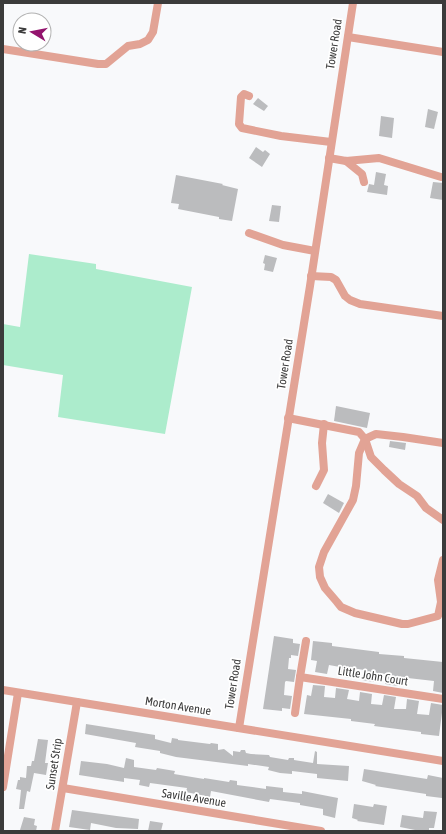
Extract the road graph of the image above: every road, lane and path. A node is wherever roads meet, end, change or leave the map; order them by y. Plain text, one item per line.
1 (158, 3) edge
2 (353, 3) edge
3 (348, 37) junction
4 (3, 49) edge
5 (443, 52) edge
6 (249, 96) dead end
7 (331, 142) junction
8 (329, 158) junction
9 (346, 161) junction
10 (440, 177) dead end
11 (364, 182) dead end
12 (249, 233) dead end
13 (315, 251) junction
14 (311, 276) junction
15 (443, 316) edge
16 (288, 418) junction
17 (324, 424) junction
18 (365, 439) junction
19 (443, 443) edge
20 (316, 486) dead end
21 (443, 520) edge
22 (443, 560) edge
23 (306, 641) dead end
24 (300, 677) junction
25 (3, 690) edge
26 (18, 693) junction
27 (443, 699) edge
28 (77, 702) junction
29 (295, 713) dead end
30 (239, 728) junction
31 (443, 761) edge
32 (3, 787) edge
33 (63, 788) junction
34 (55, 831) edge
35 (321, 831) edge

1 - 4 street
2 - 3 street, Tower Road
3 - 5 street
3 - 7 street, Tower Road
6 - 7 street
7 - 8 street, Tower Road
8 - 9 street
8 - 13 street, Tower Road
9 - 10 street
9 - 11 street
12 - 13 street
13 - 14 street, Tower Road
14 - 15 street
14 - 16 street, Tower Road
16 - 17 street
16 - 30 street, Tower Road
17 - 18 street
17 - 20 street
18 - 19 street
18 - 21 street
18 - 22 street
23 - 24 street
24 - 27 street, Little John Court
24 - 29 street
25 - 26 street, Morton Avenue
26 - 28 street, Morton Avenue
26 - 32 street
28 - 30 street, Morton Avenue
28 - 33 street, Sunset Strip
30 - 31 street, Morton Avenue
33 - 34 street, Sunset Strip
33 - 35 street, Saville Avenue

